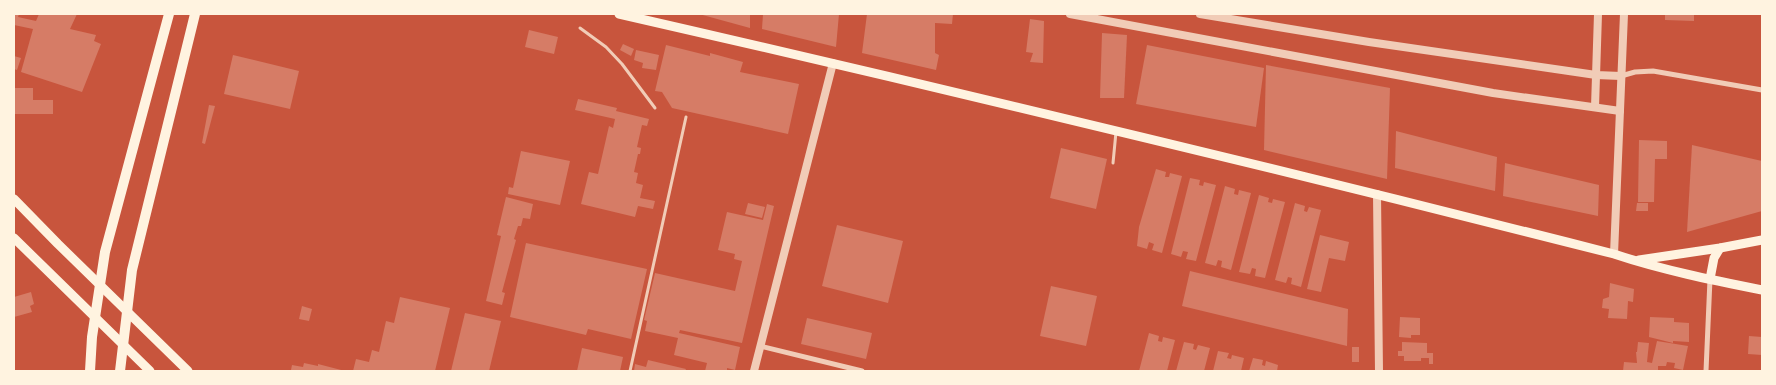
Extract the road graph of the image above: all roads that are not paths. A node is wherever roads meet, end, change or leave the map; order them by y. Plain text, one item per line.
1 (169, 14) edge
2 (195, 14) edge
3 (619, 14) edge
4 (1070, 14) edge
5 (1200, 14) edge
6 (1598, 14) edge
7 (1624, 14) edge
8 (580, 28) dead end
9 (832, 63) junction
10 (1596, 75) junction
11 (1622, 76) junction
12 (1762, 90) edge
13 (655, 108) dead end
14 (1595, 108) junction
15 (1620, 111) junction
16 (686, 117) dead end
17 (1116, 132) junction
18 (1113, 164) dead end
19 (1376, 194) junction
20 (14, 199) edge
21 (14, 238) edge
22 (1762, 240) edge
23 (1720, 248) junction
24 (1614, 254) junction
25 (1635, 261) junction
26 (1710, 279) junction
27 (1762, 290) edge
28 (760, 346) junction
29 (90, 371) edge
30 (120, 371) edge
31 (150, 371) edge
32 (188, 371) edge
33 (630, 371) edge
34 (754, 371) edge
35 (862, 371) edge
36 (1379, 371) edge
37 (1706, 371) edge

1 - 29 highway
2 - 30 highway
3 - 9 main road
4 - 14 street
5 - 10 street
6 - 10 street
7 - 11 street
8 - 13 lane
9 - 17 main road
9 - 28 street
10 - 11 street
10 - 14 street
11 - 12 street
11 - 15 street
14 - 15 street
15 - 24 street
16 - 33 lane
17 - 18 lane
17 - 19 main road
19 - 24 main road
19 - 36 street
20 - 32 main road
21 - 31 main road
22 - 23 main road
23 - 25 main road
23 - 26 main road
24 - 25 main road
25 - 26 main road
26 - 27 main road
26 - 37 street
28 - 34 street
28 - 35 street

